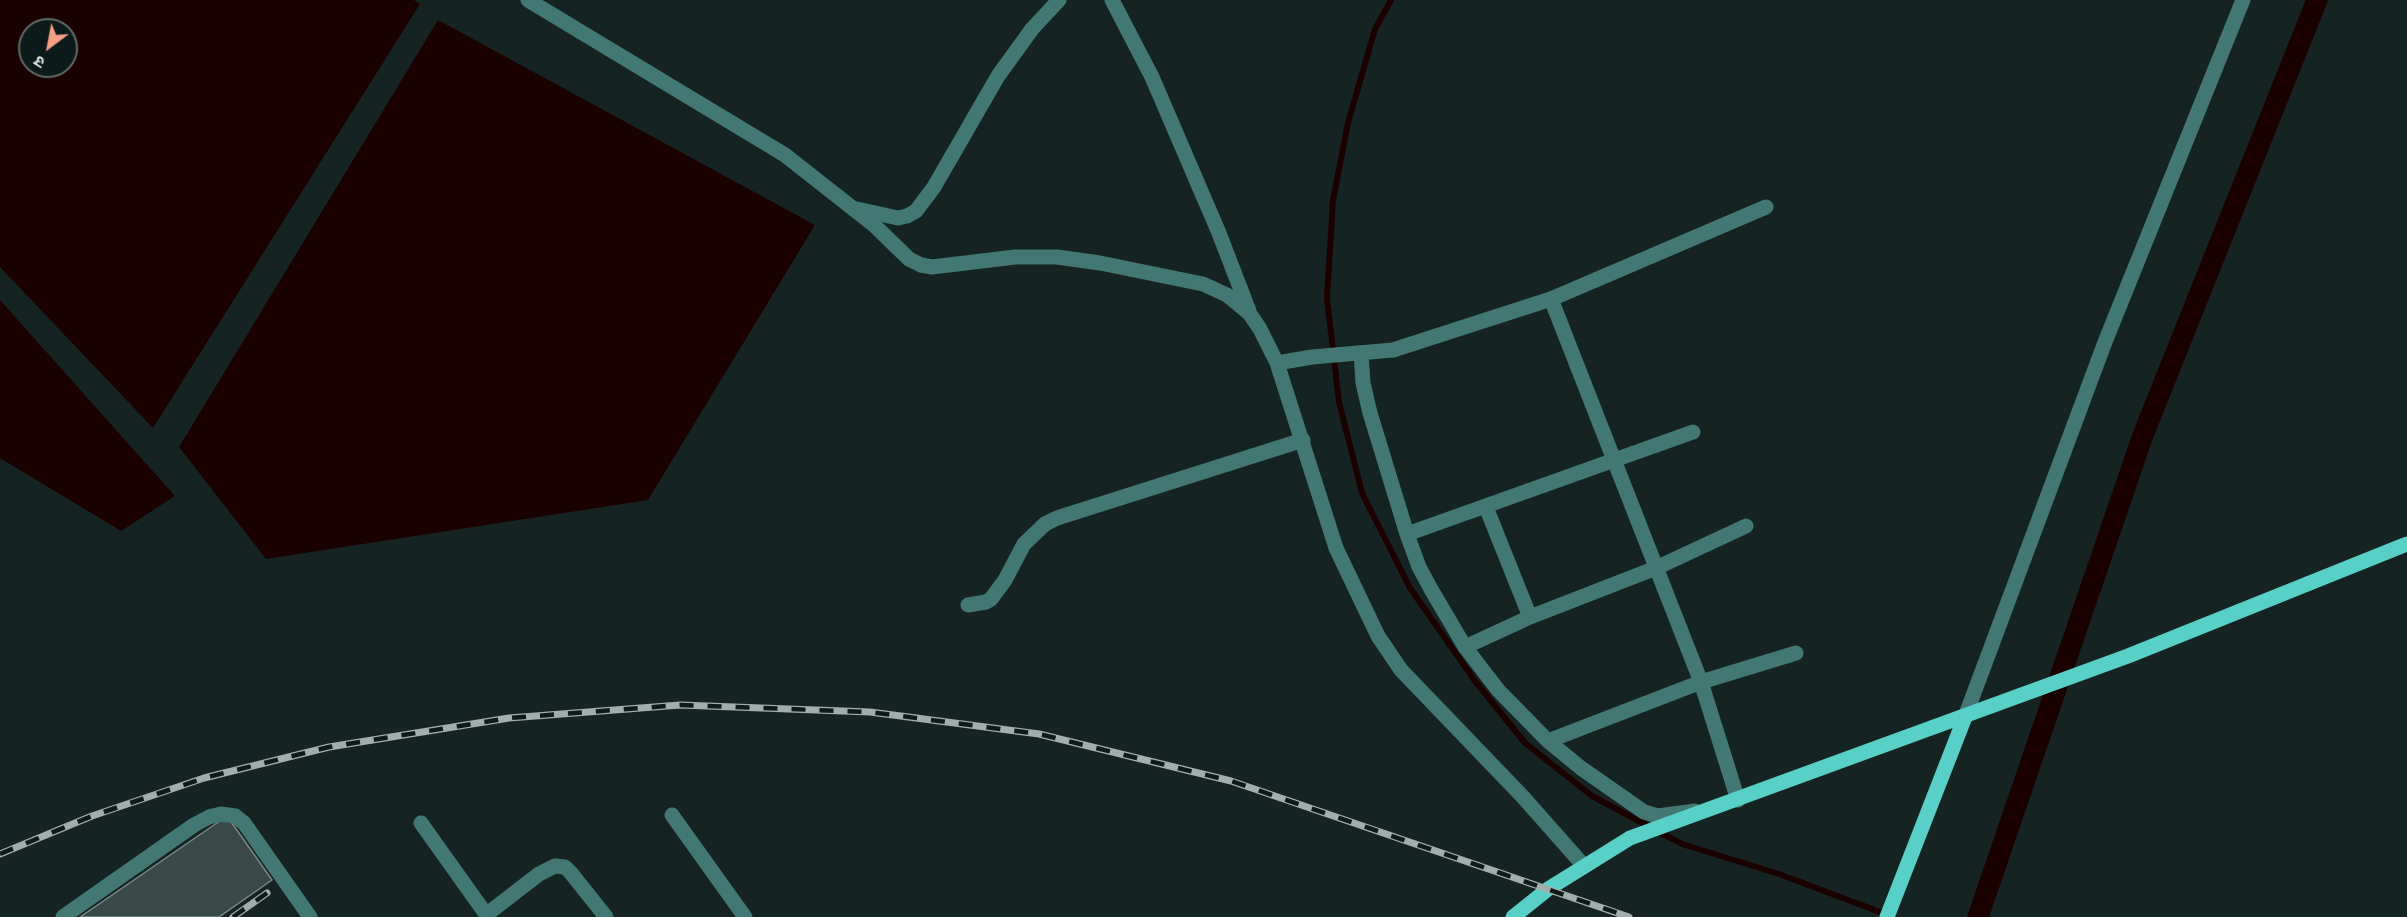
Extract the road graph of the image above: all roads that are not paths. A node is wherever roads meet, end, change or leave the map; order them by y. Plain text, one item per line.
1 (528, 0) edge
2 (1059, 0) edge
3 (1112, 0) edge
4 (2240, 1) edge
5 (851, 207) junction
6 (1766, 207) dead end
7 (1551, 299) junction
8 (1250, 314) junction
9 (1353, 354) junction
10 (1277, 363) junction
11 (1693, 432) dead end
12 (1303, 440) junction
13 (1614, 460) junction
14 (1486, 507) junction
15 (1746, 526) dead end
16 (1407, 534) junction
17 (2407, 544) edge
18 (1656, 568) junction
19 (968, 604) dead end
20 (1530, 617) junction
21 (1465, 647) junction
22 (1796, 653) dead end
23 (1701, 682) junction
24 (1965, 717) junction
25 (1548, 741) junction
26 (1738, 800) junction
27 (1702, 811) junction
28 (672, 815) dead end
29 (421, 823) dead end
30 (1584, 866) junction
31 (487, 916) edge
32 (63, 917) edge
33 (310, 917) edge
34 (606, 917) edge
35 (746, 917) edge
36 (1513, 917) edge
37 (1887, 917) edge

1 - 5 street
2 - 5 street
3 - 8 street
4 - 24 street
5 - 8 street
6 - 7 street
7 - 9 street
7 - 13 street
8 - 10 street
9 - 10 street
9 - 16 street
10 - 12 street
11 - 13 street
12 - 19 street
12 - 30 street
13 - 14 street
13 - 18 street
14 - 16 street
14 - 20 street
15 - 18 street
16 - 21 street
17 - 24 main road
18 - 20 street
18 - 23 street
20 - 21 street
21 - 25 street
22 - 23 street
23 - 25 street
23 - 26 street
24 - 26 main road
24 - 37 main road
25 - 27 street
26 - 27 main road
27 - 30 main road
28 - 35 street
29 - 31 street
30 - 36 main road
31 - 34 street
32 - 33 street

